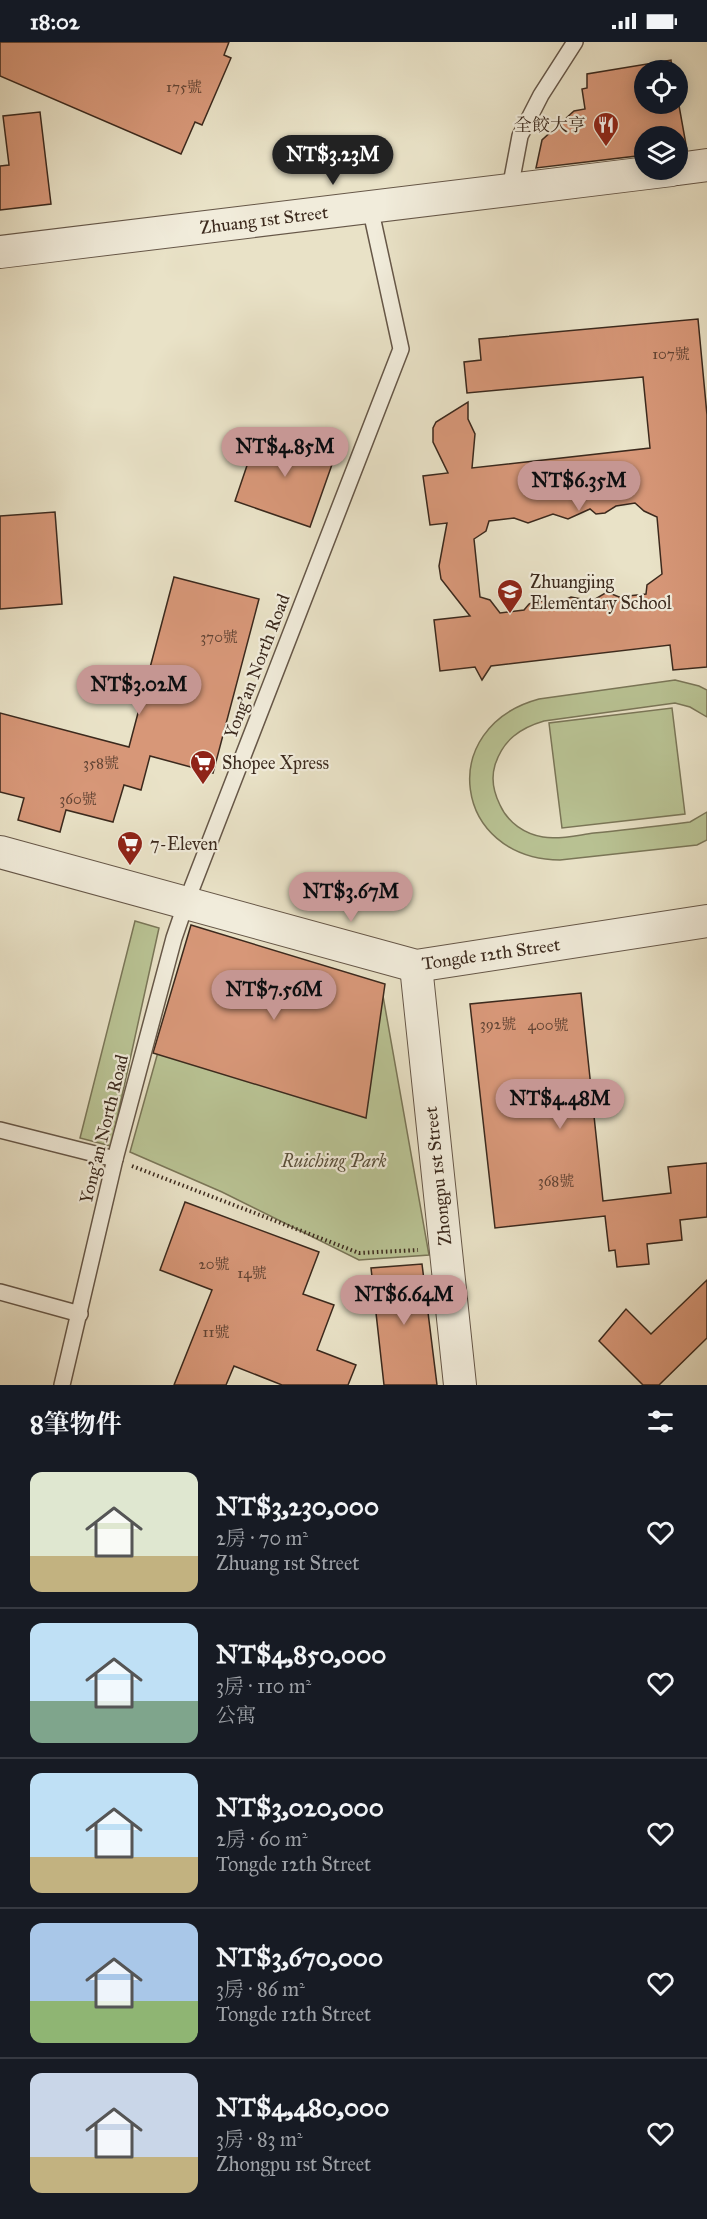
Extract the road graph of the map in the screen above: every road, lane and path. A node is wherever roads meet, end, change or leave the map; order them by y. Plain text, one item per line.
1 (575, 42) edge
2 (707, 165) edge
3 (688, 168) edge
4 (634, 174) edge
5 (510, 189) junction
6 (370, 207) junction
7 (0, 252) edge
8 (0, 852) edge
9 (186, 903) junction
10 (707, 921) edge
11 (416, 966) junction
12 (0, 1130) edge
13 (115, 1159) junction
14 (445, 1248) junction
15 (0, 1292) edge
16 (80, 1314) junction
17 (63, 1385) edge
18 (460, 1385) edge

1 - 5 lane
2 - 3 street
4 - 5 street, Zhuang 1st Street
5 - 6 street, Zhuang 1st Street
6 - 7 street, Zhuang 1st Street
6 - 9 lane, Yong'an North Road
8 - 9 street, Tongde 12th Street
9 - 11 street, Tongde 12th Street
9 - 13 lane, Yong'an North Road
10 - 11 street, Tongde 12th Street
11 - 14 street, Zhongpu 1st Street
12 - 13 lane
13 - 14 path
13 - 16 lane, Yong'an North Road
14 - 18 street, Zhongpu 1st Street
15 - 16 lane
16 - 17 lane, Yong'an North Road

